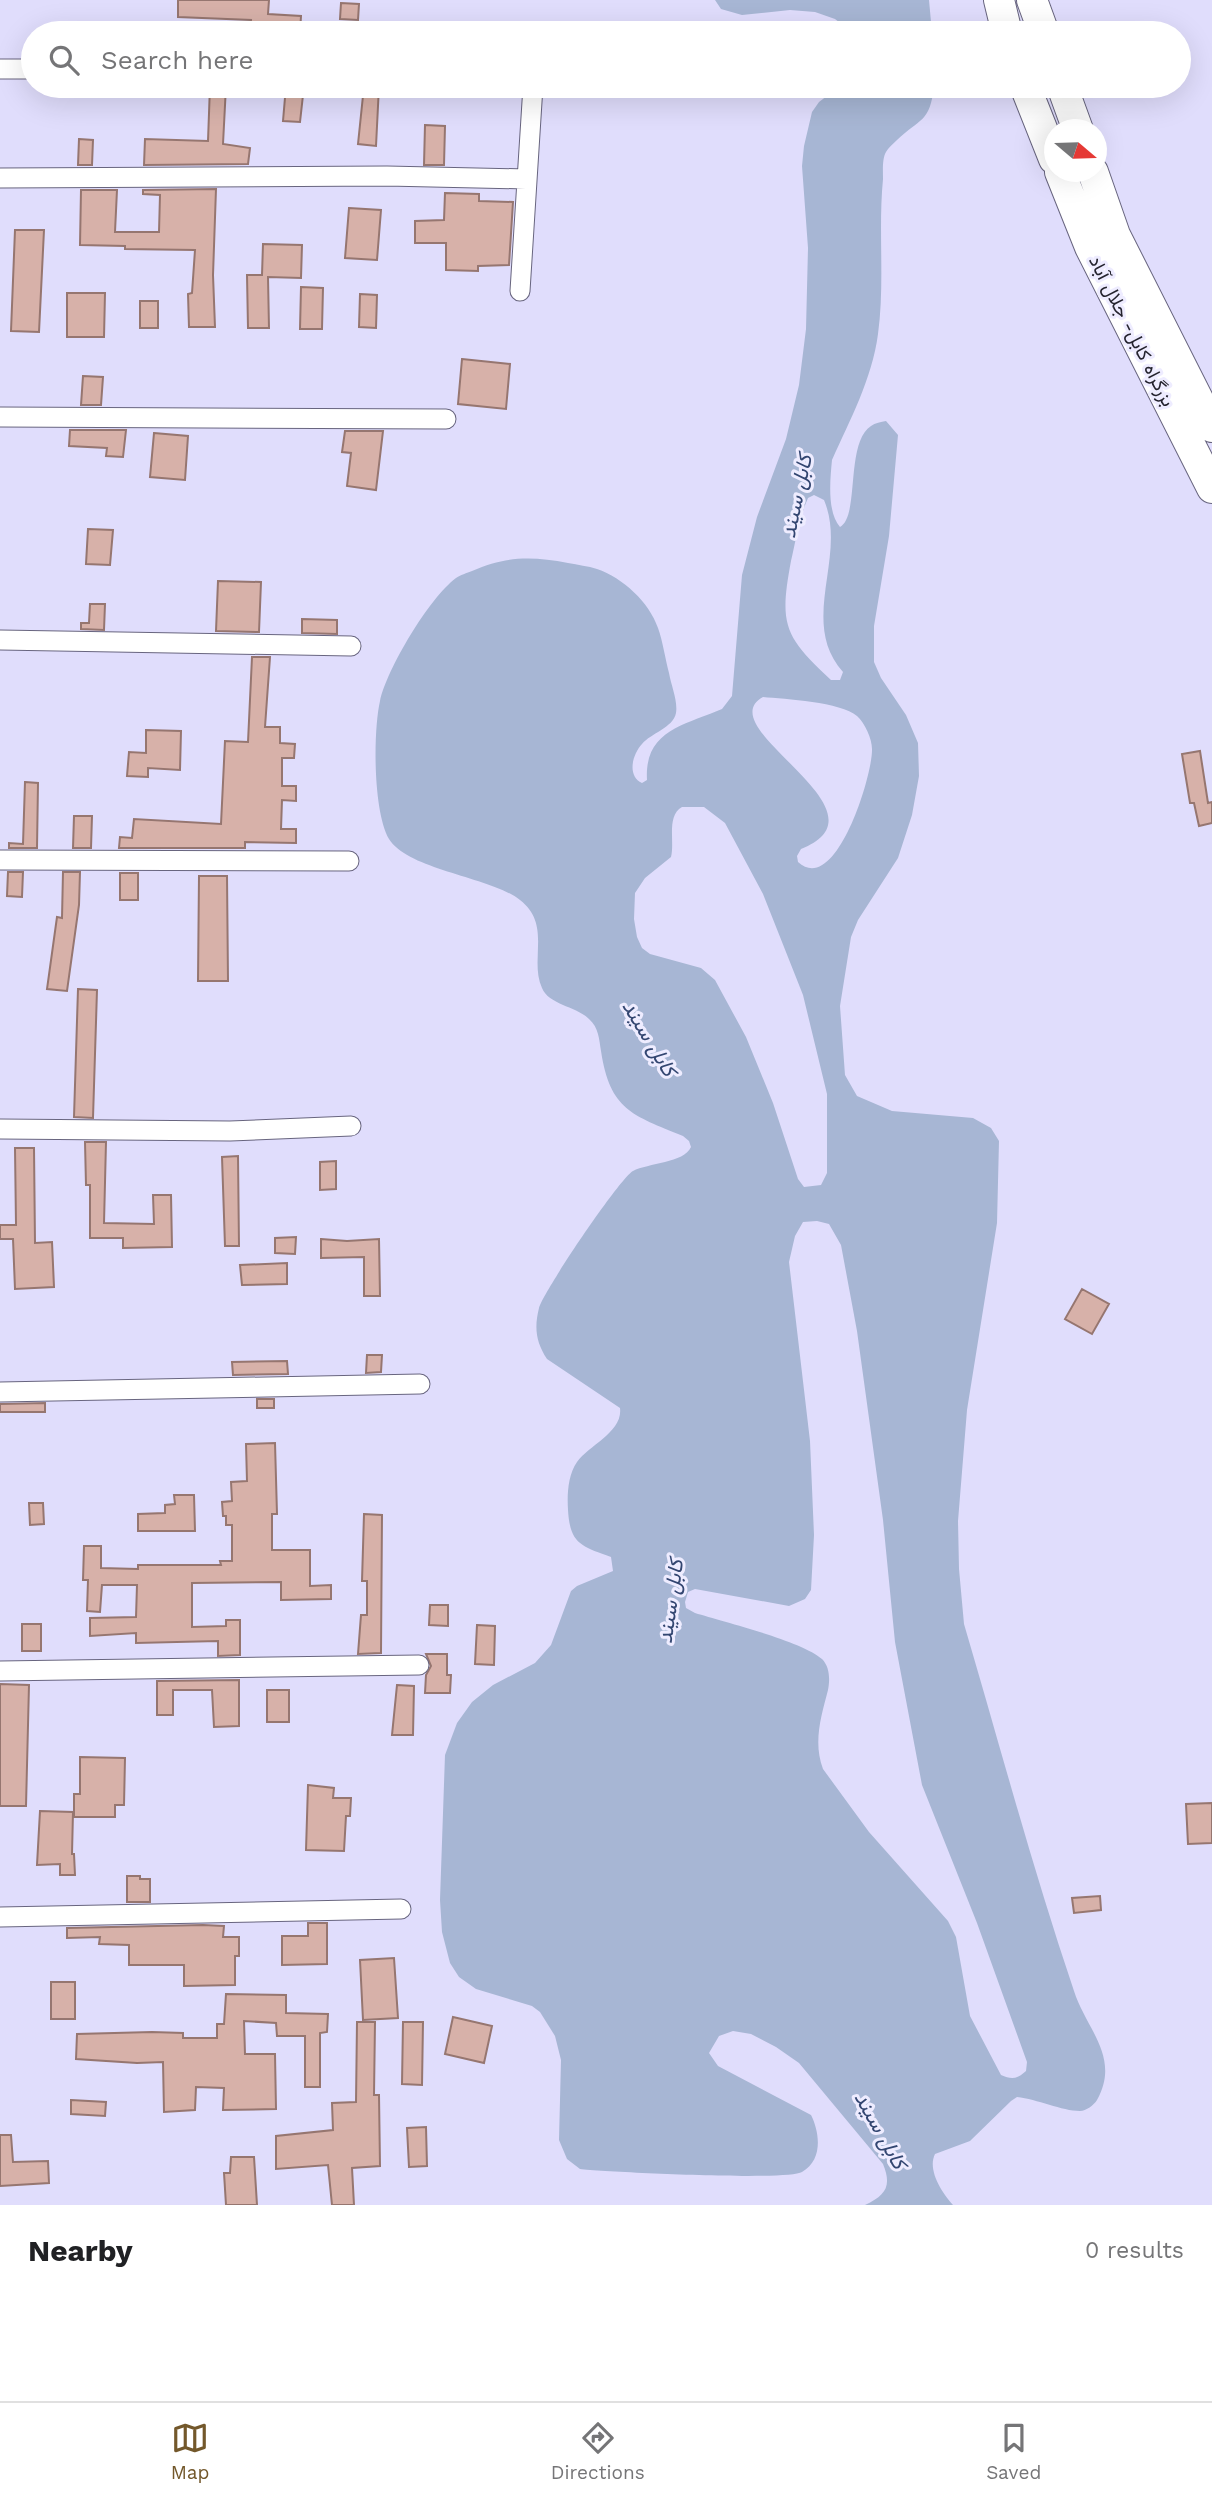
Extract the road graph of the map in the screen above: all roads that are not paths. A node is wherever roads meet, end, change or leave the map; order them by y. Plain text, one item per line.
1 (999, 0) edge
2 (1032, 0) edge
3 (1004, 21) edge
4 (1040, 21) edge
5 (0, 69) edge
6 (21, 69) edge
7 (532, 98) edge
8 (1030, 98) edge
9 (1066, 98) edge
10 (1074, 119) edge
11 (1044, 132) edge
12 (0, 178) edge
13 (526, 179) junction
14 (1066, 182) edge
15 (1094, 182) edge
16 (1102, 241) junction
17 (520, 291) dead end
18 (0, 417) edge
19 (446, 419) dead end
20 (1212, 427) edge
21 (1212, 488) edge
22 (0, 640) edge
23 (351, 646) dead end
24 (0, 860) edge
25 (349, 861) dead end
26 (351, 1126) dead end
27 (0, 1129) edge
28 (420, 1384) dead end
29 (0, 1392) edge
30 (419, 1665) dead end
31 (0, 1671) edge
32 (401, 1909) dead end
33 (0, 1917) edge

1 - 3 highway
2 - 4 highway
5 - 6 street
7 - 13 street
8 - 11 highway
9 - 10 highway
12 - 13 street
13 - 17 street
14 - 16 highway, بزرگراه کابل- جلال آباد
15 - 16 highway, بزرگراه کابل- جلال آباد
16 - 20 highway, بزرگراه کابل- جلال آباد
16 - 21 highway, بزرگراه کابل- جلال آباد
18 - 19 street
22 - 23 street
24 - 25 street
26 - 27 street
28 - 29 street
30 - 31 street
32 - 33 street

